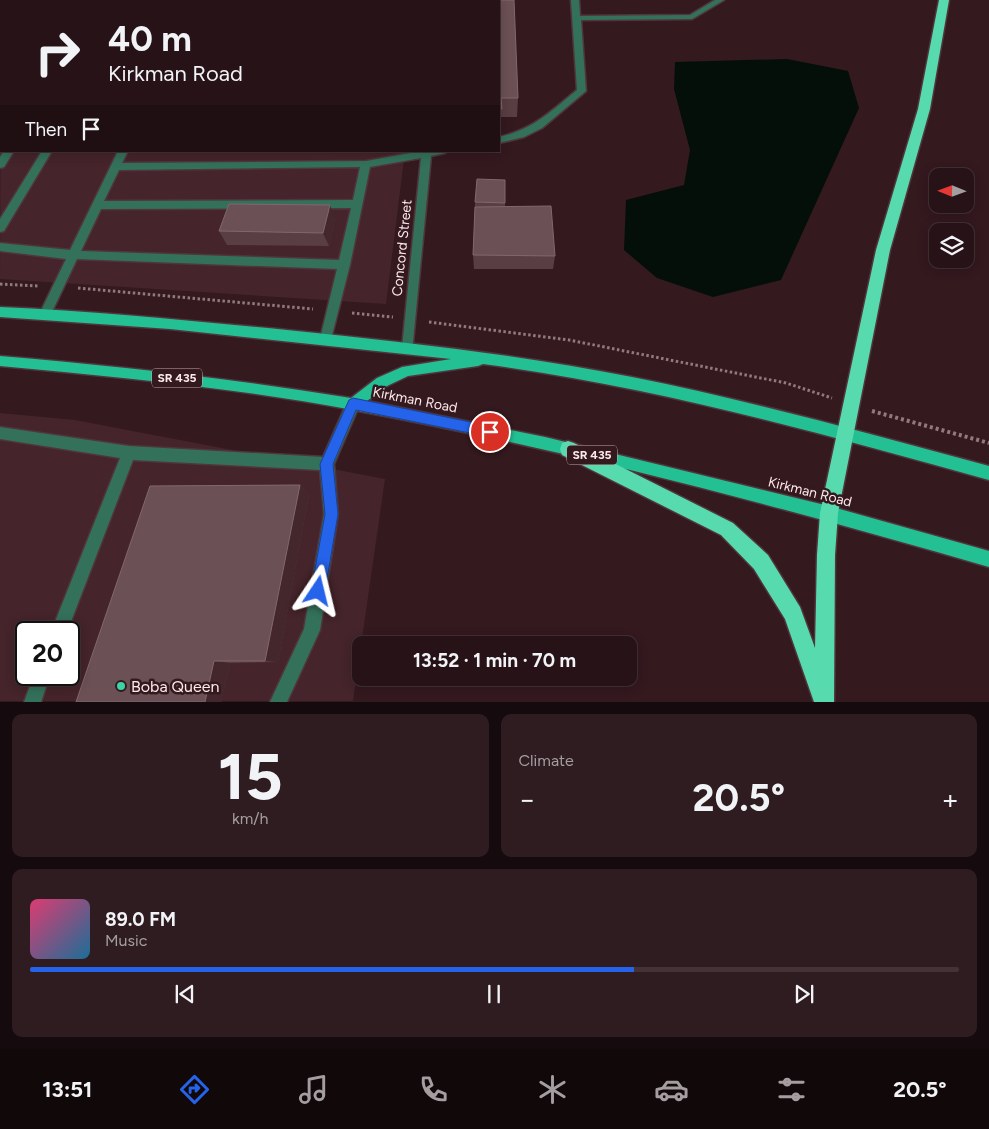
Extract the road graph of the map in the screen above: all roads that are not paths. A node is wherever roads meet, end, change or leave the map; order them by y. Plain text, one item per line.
1 (575, 0) edge
2 (720, 0) edge
3 (944, 0) edge
4 (576, 18) junction
5 (500, 140) edge
6 (8, 152) edge
7 (46, 152) edge
8 (122, 152) edge
9 (388, 152) edge
10 (426, 153) edge
11 (386, 162) junction
12 (366, 164) junction
13 (0, 165) edge
14 (115, 168) junction
15 (357, 204) junction
16 (97, 205) junction
17 (0, 228) edge
18 (0, 247) edge
19 (73, 255) junction
20 (344, 265) junction
21 (0, 312) edge
22 (45, 314) junction
23 (326, 339) junction
24 (408, 348) junction
25 (494, 359) junction
26 (0, 361) edge
27 (353, 404) junction
28 (0, 433) edge
29 (846, 433) junction
30 (568, 449) junction
31 (129, 452) junction
32 (326, 464) junction
33 (989, 473) edge
34 (829, 513) junction
35 (989, 560) edge
36 (63, 621) edge
37 (38, 686) edge
38 (32, 702) edge
39 (278, 702) edge
40 (824, 702) edge

1 - 4 street
2 - 4 street
3 - 29 highway
4 - 5 street
6 - 13 street
7 - 17 street
8 - 14 street
9 - 11 street
10 - 11 street
10 - 24 street, Concord Street
11 - 12 street
12 - 14 street
12 - 15 street
14 - 16 street
15 - 16 street
15 - 20 street
16 - 19 street
18 - 19 street
19 - 20 street
19 - 22 street
20 - 23 street
21 - 22 main road
22 - 23 main road
23 - 24 main road
24 - 25 main road
25 - 27 main road
25 - 29 main road
26 - 27 main road, Kirkman Road / SR 435
27 - 30 main road, Kirkman Road / SR 435
27 - 32 street
28 - 31 street
29 - 33 main road
29 - 34 highway
30 - 34 main road, Kirkman Road / SR 435
30 - 40 highway
31 - 32 street
31 - 36 street
32 - 39 street
34 - 35 main road, Kirkman Road / SR 435
34 - 40 highway
37 - 38 street

